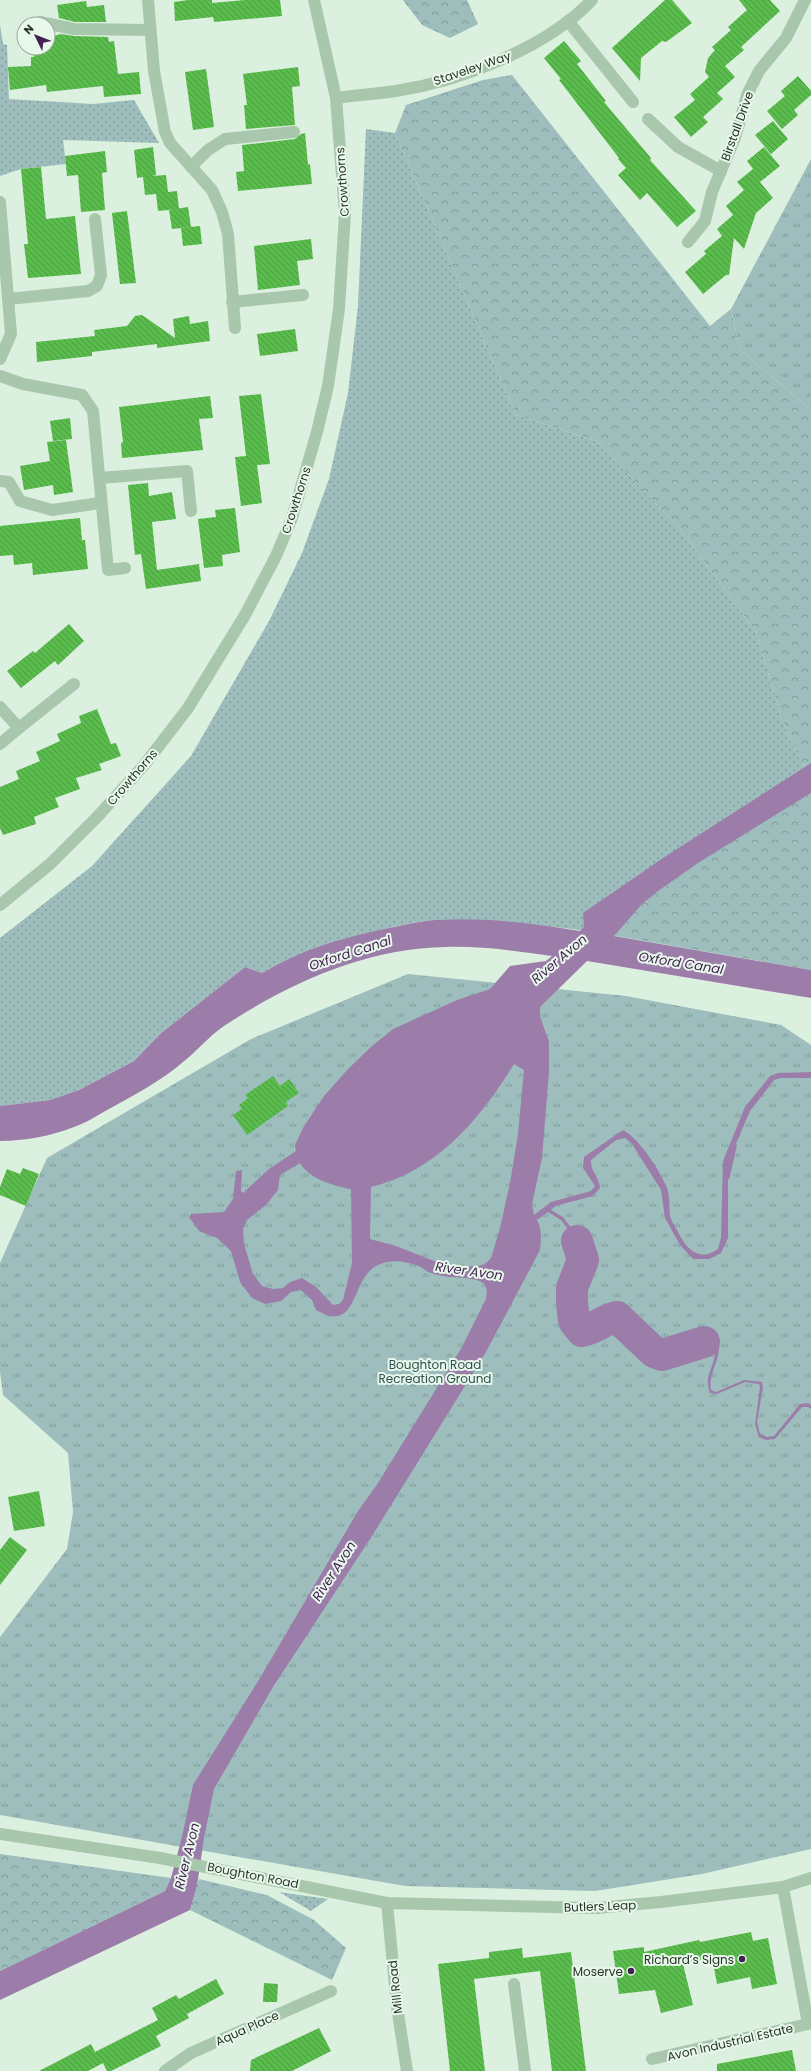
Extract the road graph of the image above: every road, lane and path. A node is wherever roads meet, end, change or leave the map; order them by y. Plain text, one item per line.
1 (148, 0) edge
2 (314, 0) edge
3 (592, 0) edge
4 (805, 0) edge
5 (568, 21) junction
6 (56, 25) edge
7 (150, 30) junction
8 (336, 98) junction
9 (633, 102) dead end
10 (648, 119) dead end
11 (294, 132) dead end
12 (191, 167) junction
13 (721, 171) junction
14 (0, 202) edge
15 (95, 219) dead end
16 (688, 242) dead end
17 (2, 250) edge
18 (303, 295) dead end
19 (8, 299) junction
20 (232, 302) junction
21 (235, 328) dead end
22 (0, 359) edge
23 (0, 376) edge
24 (100, 478) junction
25 (0, 481) edge
26 (100, 503) junction
27 (191, 512) dead end
28 (125, 568) dead end
29 (74, 684) dead end
30 (0, 708) edge
31 (20, 728) junction
32 (0, 744) edge
33 (0, 905) edge
34 (0, 1834) edge
35 (811, 1878) edge
36 (782, 1887) junction
37 (387, 1903) junction
38 (514, 1984) dead end
39 (331, 1991) dead end
40 (810, 2024) edge
41 (652, 2059) dead end
42 (165, 2071) edge
43 (407, 2071) edge
44 (525, 2071) edge

1 - 7 street
2 - 8 street, Crowthorns
3 - 5 street, Staveley Way
4 - 13 street, Birstall Drive
5 - 8 street, Staveley Way
5 - 9 street
6 - 7 street
7 - 12 street
8 - 33 street, Crowthorns
10 - 13 street, Birstall Drive
11 - 12 street
12 - 20 street
13 - 16 street, Birstall Drive
14 - 17 street
15 - 19 street
17 - 19 street
18 - 20 street
19 - 22 street
20 - 21 street
23 - 24 street
24 - 26 street
24 - 27 street
25 - 26 street
26 - 28 street
29 - 31 street
30 - 31 street
31 - 32 street
34 - 37 street, Boughton Road
35 - 36 street, Butlers Leap
36 - 37 street, Butlers Leap
36 - 40 street, Avon Industrial Estate
37 - 43 street, Mill Road
38 - 44 street
39 - 42 street, Aqua Place
40 - 41 street, Avon Industrial Estate

